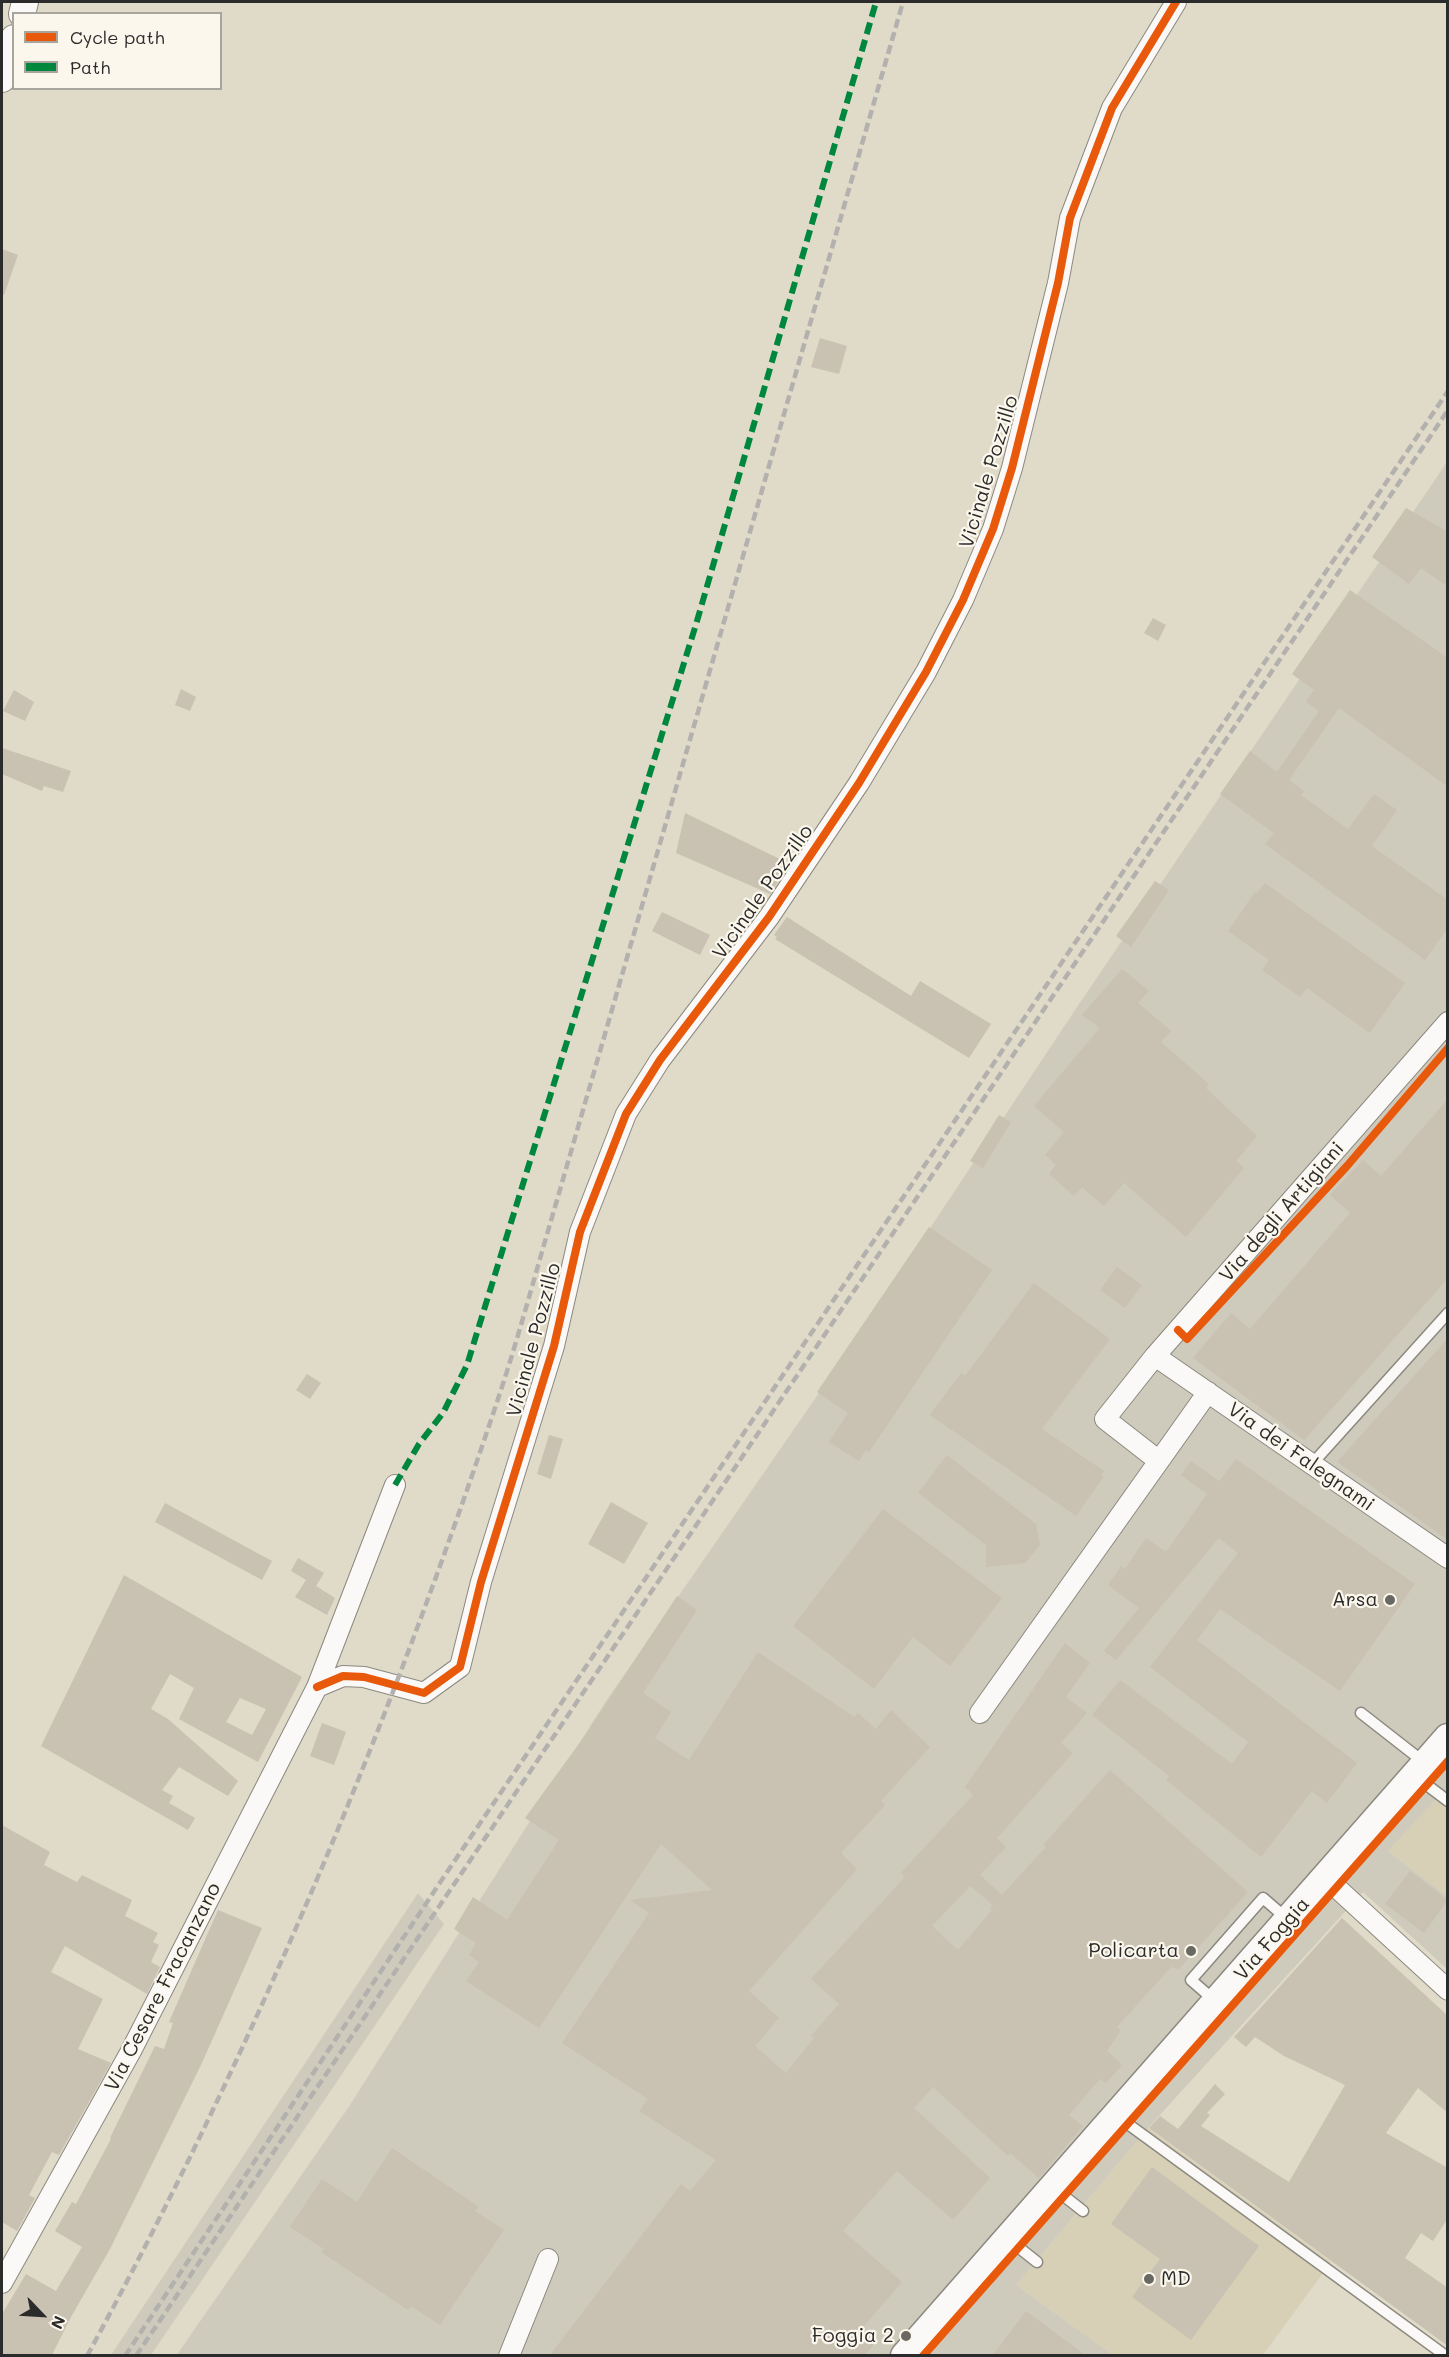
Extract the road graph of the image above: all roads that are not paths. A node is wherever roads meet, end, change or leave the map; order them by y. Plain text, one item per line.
1 (1176, 2) edge
2 (12, 45) edge
3 (2, 79) edge
4 (1444, 1034) edge
5 (1448, 1313) edge
6 (1155, 1356) junction
7 (1208, 1392) junction
8 (1160, 1461) junction
9 (1312, 1464) junction
10 (395, 1485) dead end
11 (1448, 1558) edge
12 (316, 1687) junction
13 (980, 1713) dead end
14 (1361, 1713) dead end
15 (1448, 1738) edge
16 (1420, 1769) junction
17 (1448, 1801) edge
18 (1326, 1878) junction
19 (1448, 1990) edge
20 (1117, 2116) junction
21 (1053, 2187) junction
22 (1083, 2211) dead end
23 (1007, 2239) junction
24 (548, 2259) dead end
25 (1037, 2262) dead end
26 (2, 2283) edge
27 (509, 2355) edge
28 (905, 2355) edge
29 (1446, 2355) edge

1 - 12 street, Vicinale Pozzillo
2 - 3 street
4 - 6 street, Via degli Artigiani
5 - 9 lane
6 - 7 street, Via dei Falegnami
6 - 8 street, Via degli Artigiani
7 - 8 street
7 - 9 street, Via dei Falegnami
8 - 13 street
9 - 11 street, Via dei Falegnami
10 - 12 street, Via Cesare Fracanzano
12 - 26 street, Via Cesare Fracanzano
14 - 16 lane
15 - 16 main road, Via Foggia
16 - 17 lane
16 - 18 main road, Via Foggia
18 - 19 street
18 - 20 main road, Via Foggia
20 - 21 main road, Via Foggia
20 - 29 lane
21 - 22 lane
21 - 23 main road, Via Foggia
23 - 25 lane
23 - 28 main road, Via Foggia
24 - 27 street

